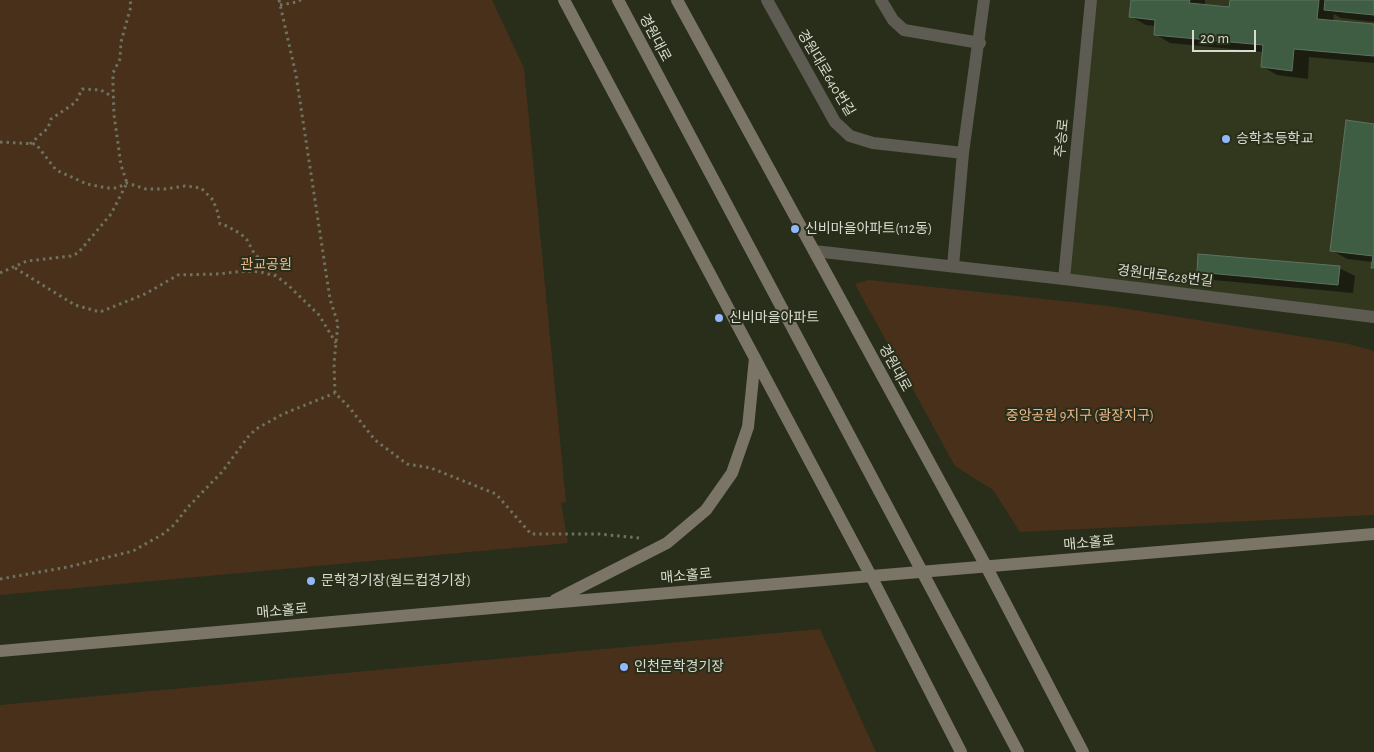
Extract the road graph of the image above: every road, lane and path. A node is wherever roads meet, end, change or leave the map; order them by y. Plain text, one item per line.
1 (130, 0) edge
2 (278, 0) edge
3 (301, 0) edge
4 (564, 0) edge
5 (618, 0) edge
6 (677, 0) edge
7 (767, 0) edge
8 (881, 0) edge
9 (984, 0) edge
10 (1091, 0) edge
11 (280, 5) junction
12 (980, 43) junction
13 (113, 97) junction
14 (0, 142) edge
15 (30, 144) junction
16 (964, 153) junction
17 (127, 183) junction
18 (814, 251) junction
19 (953, 266) junction
20 (14, 268) junction
21 (0, 273) edge
22 (276, 276) junction
23 (1064, 279) junction
24 (1374, 317) edge
25 (337, 344) junction
26 (755, 358) junction
27 (335, 393) junction
28 (1374, 534) edge
29 (667, 543) junction
30 (986, 566) junction
31 (871, 576) junction
32 (0, 579) edge
33 (549, 603) junction
34 (0, 650) edge
35 (961, 752) edge
36 (1018, 752) edge
37 (1083, 752) edge

1 - 13 path
2 - 11 path
3 - 11 path
4 - 26 main road
5 - 36 main road, 경원대로, bridge
6 - 18 main road, 경원대로
7 - 16 street, 경원대로640번길
8 - 12 street
9 - 12 street
10 - 23 street, 주승로
11 - 25 path
12 - 16 street
13 - 15 path
13 - 17 path
14 - 15 path
15 - 17 path
16 - 19 street
17 - 20 path
17 - 22 path
18 - 19 street, 경원대로628번길
18 - 30 main road, 경원대로
19 - 23 street, 경원대로628번길
20 - 21 path
20 - 22 path
22 - 25 path
23 - 24 street, 경원대로628번길
25 - 27 path
26 - 29 main road
26 - 31 main road
27 - 29 path
27 - 32 path
28 - 30 main road, 매소홀로
29 - 33 main road
30 - 31 main road, 매소홀로
30 - 37 main road, 경원대로
31 - 33 main road, 매소홀로
31 - 35 main road
33 - 34 main road, 매소홀로

